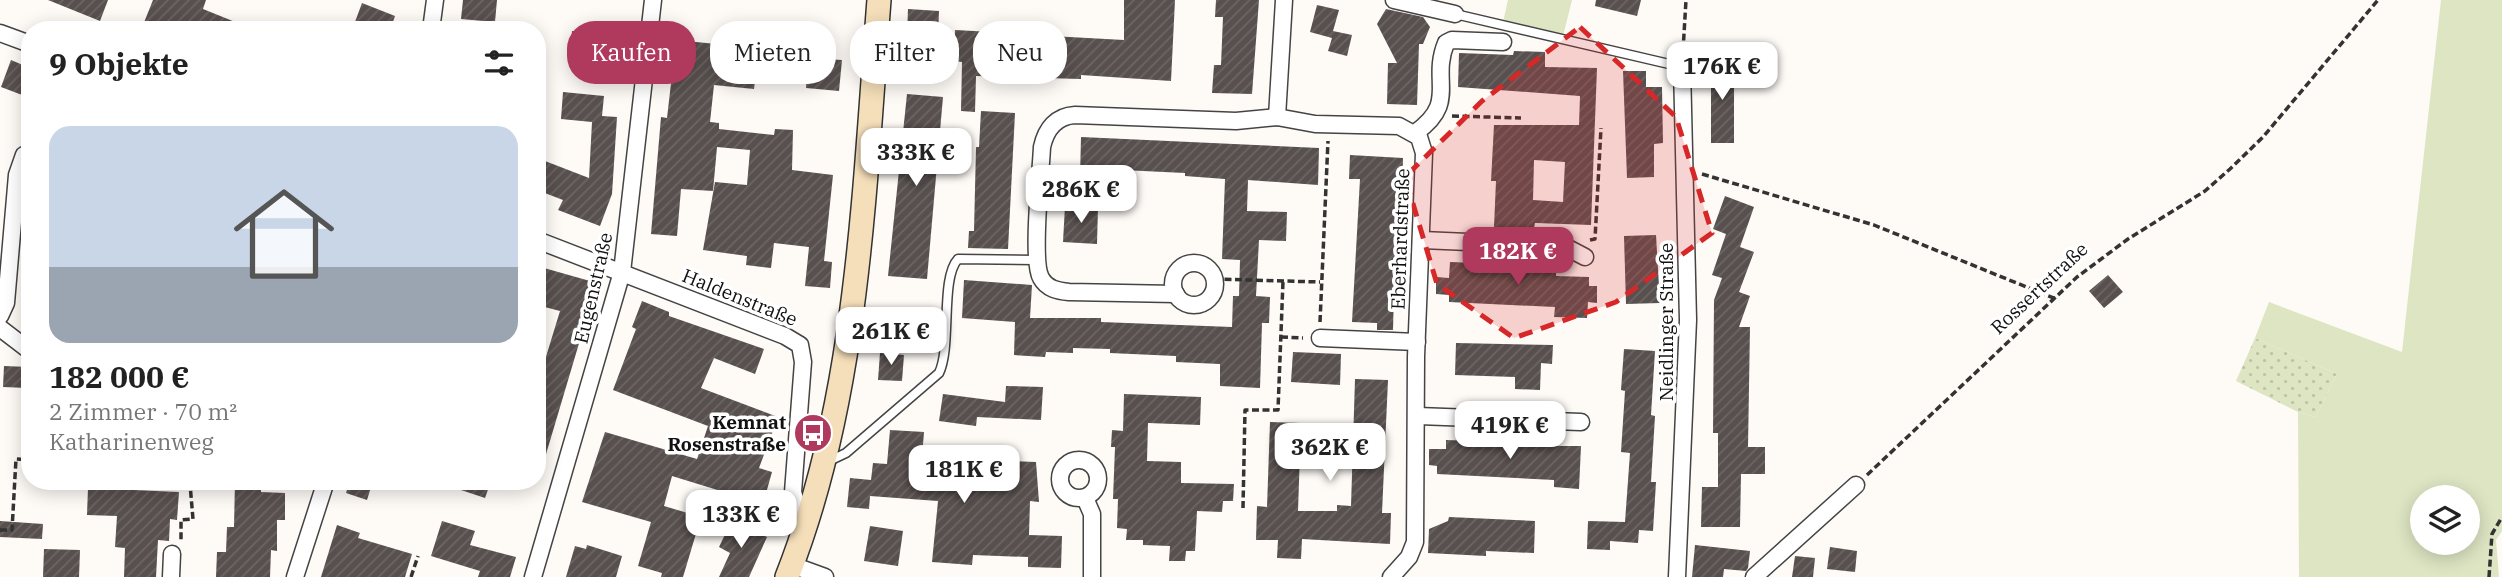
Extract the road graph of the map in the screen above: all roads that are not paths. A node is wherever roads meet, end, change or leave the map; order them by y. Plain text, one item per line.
1 (435, 0) edge
2 (653, 0) edge
3 (879, 0) edge
4 (1284, 0) edge
5 (1394, 0) edge
6 (1455, 14) joint
7 (432, 21) edge
8 (0, 33) edge
9 (21, 41) edge
10 (1503, 42) dead end
11 (1682, 67) joint
12 (1277, 117) junction
13 (1415, 133) junction
14 (21, 164) edge
15 (1422, 240) junction
16 (546, 243) edge
17 (1585, 257) dead end
18 (1037, 260) junction
19 (622, 272) junction
20 (1175, 294) junction
21 (0, 316) edge
22 (0, 328) edge
23 (1320, 338) road end
24 (1417, 342) junction
25 (21, 344) edge
26 (1418, 416) junction
27 (1581, 422) dead end
28 (824, 464) junction
29 (1856, 485) road end
30 (323, 490) edge
31 (1085, 498) dead end
32 (808, 517) junction
33 (172, 554) road end
34 (790, 571) edge
35 (171, 577) edge
36 (295, 577) edge
37 (533, 577) edge
38 (825, 577) edge
39 (1093, 577) edge
40 (1391, 577) edge
41 (1677, 577) edge
42 (1754, 577) edge

1 - 7 street
2 - 19 street, Eugenstraße
3 - 28 main road
4 - 12 street
5 - 6 street
6 - 11 lane
8 - 9 street
10 - 13 street
11 - 41 street, Neidlinger Straße
12 - 13 street
12 - 18 street
13 - 15 street, Eberhardstraße
14 - 21 street
15 - 17 street
15 - 24 street, Eberhardstraße
16 - 19 street, Haldenstraße
18 - 20 street
18 - 28 lane
19 - 32 street, Haldenstraße
19 - 37 street, Eugenstraße
20 - 20 street
22 - 25 street
23 - 24 street
24 - 26 street, Eberhardstraße
26 - 27 street
26 - 40 street, Eberhardstraße
28 - 32 main road
29 - 42 street
30 - 36 street
31 - 39 street
32 - 34 main road
33 - 35 street
34 - 38 street

